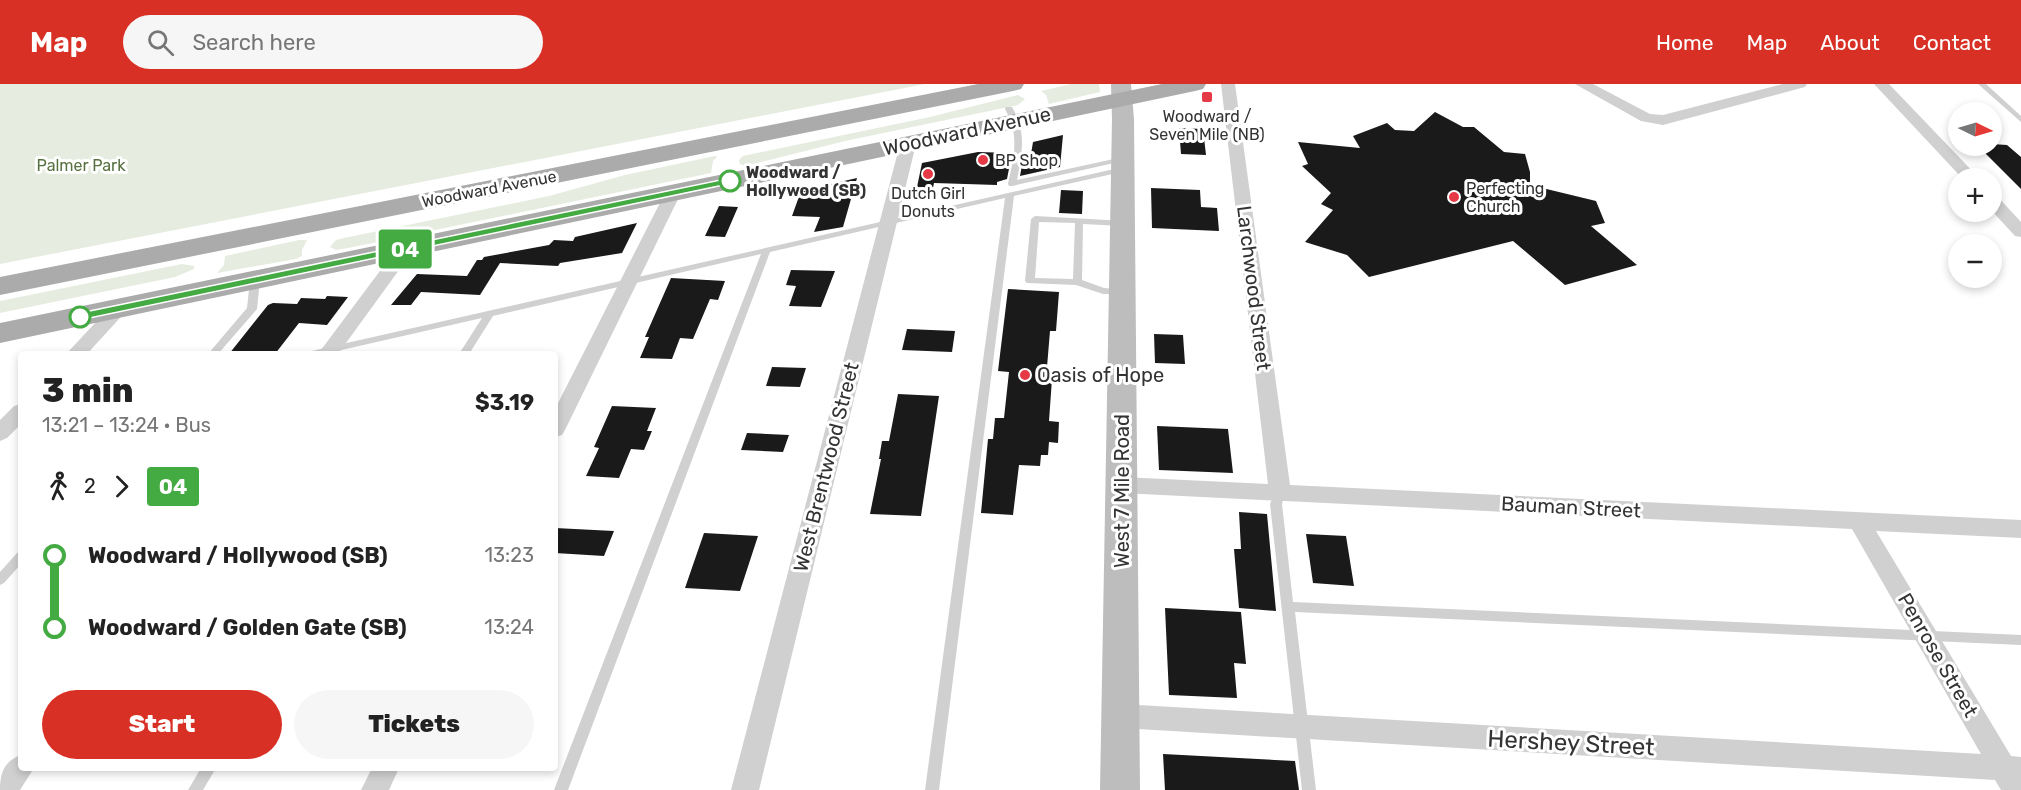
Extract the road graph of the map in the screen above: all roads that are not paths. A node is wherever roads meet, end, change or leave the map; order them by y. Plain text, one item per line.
1 (1195, 84) edge
2 (1228, 84) edge
3 (1582, 84) edge
4 (1800, 84) edge
5 (1881, 84) edge
6 (1982, 84) edge
7 (1122, 91) edge
8 (971, 93) junction
9 (1011, 100) edge
10 (2021, 120) edge
11 (908, 144) junction
12 (1123, 164) junction
13 (794, 167) junction
14 (592, 168) junction
15 (1961, 168) edge
16 (733, 180) junction
17 (673, 192) junction
18 (1010, 194) junction
19 (2002, 212) edge
20 (1079, 221) junction
21 (1123, 223) junction
22 (887, 224) junction
23 (2021, 232) edge
24 (215, 243) junction
25 (406, 248) junction
26 (767, 249) junction
27 (315, 267) junction
28 (630, 279) junction
29 (255, 280) junction
30 (1077, 282) junction
31 (0, 286) edge
32 (1123, 292) junction
33 (120, 308) junction
34 (490, 312) junction
35 (0, 316) edge
36 (0, 333) edge
37 (79, 351) edge
38 (216, 351) edge
39 (331, 351) edge
40 (334, 351) edge
41 (466, 351) edge
42 (558, 424) edge
43 (1122, 484) junction
44 (1280, 492) junction
45 (1859, 521) junction
46 (2021, 529) edge
47 (18, 559) edge
48 (0, 580) edge
49 (1287, 607) junction
50 (1926, 636) junction
51 (2021, 640) edge
52 (1121, 716) junction
53 (1302, 727) junction
54 (18, 771) edge
55 (207, 771) edge
56 (384, 771) edge
57 (2014, 776) edge
58 (4, 790) edge
59 (195, 790) edge
60 (375, 790) edge
61 (561, 790) edge
62 (745, 790) edge
63 (932, 790) edge
64 (1120, 790) edge
65 (1309, 790) edge

1 - 7 main road, Woodward Avenue
2 - 44 street, Larchwood Street
3 - 4 street
5 - 15 street
6 - 10 lane
7 - 9 main road, Woodward Avenue
7 - 12 main road, West 7 Mile Road
8 - 9 main road, Woodward Avenue
8 - 14 main road, Woodward Avenue
8 - 16 main road
9 - 11 main road, Woodward Avenue
9 - 12 lane
9 - 13 main road
11 - 13 main road, Woodward Avenue
11 - 22 street, West Brentwood Street
12 - 18 lane
12 - 21 main road, West 7 Mile Road
13 - 16 main road, Woodward Avenue
14 - 24 main road, Woodward Avenue
14 - 27 main road
16 - 17 main road, Woodward Avenue
17 - 25 main road, Woodward Avenue
17 - 28 street
18 - 22 lane
18 - 63 lane
19 - 23 street
20 - 21 lane
20 - 30 lane
20 - 30 lane
21 - 32 main road, West 7 Mile Road
22 - 26 lane
22 - 62 street, West Brentwood Street
24 - 31 main road, Woodward Avenue
24 - 35 main road
25 - 27 main road, Woodward Avenue
25 - 39 street
26 - 28 lane
26 - 61 lane
27 - 29 main road, Woodward Avenue
28 - 34 lane
28 - 42 street
29 - 33 main road, Woodward Avenue
29 - 38 lane
30 - 32 lane
32 - 43 main road, West 7 Mile Road
33 - 36 main road, Woodward Avenue
33 - 37 street
34 - 40 lane
34 - 41 lane
43 - 44 street, Bauman Street
43 - 52 main road, West 7 Mile Road
44 - 45 street, Bauman Street
44 - 49 lane
45 - 46 street, Bauman Street
45 - 50 street, Penrose Street
47 - 48 lane
49 - 50 lane
49 - 53 lane
50 - 51 lane
50 - 57 street, Penrose Street
52 - 53 street, Hershey Street
52 - 64 main road, West 7 Mile Road
53 - 57 street, Hershey Street
53 - 65 lane
54 - 58 street
55 - 59 lane
56 - 60 street

